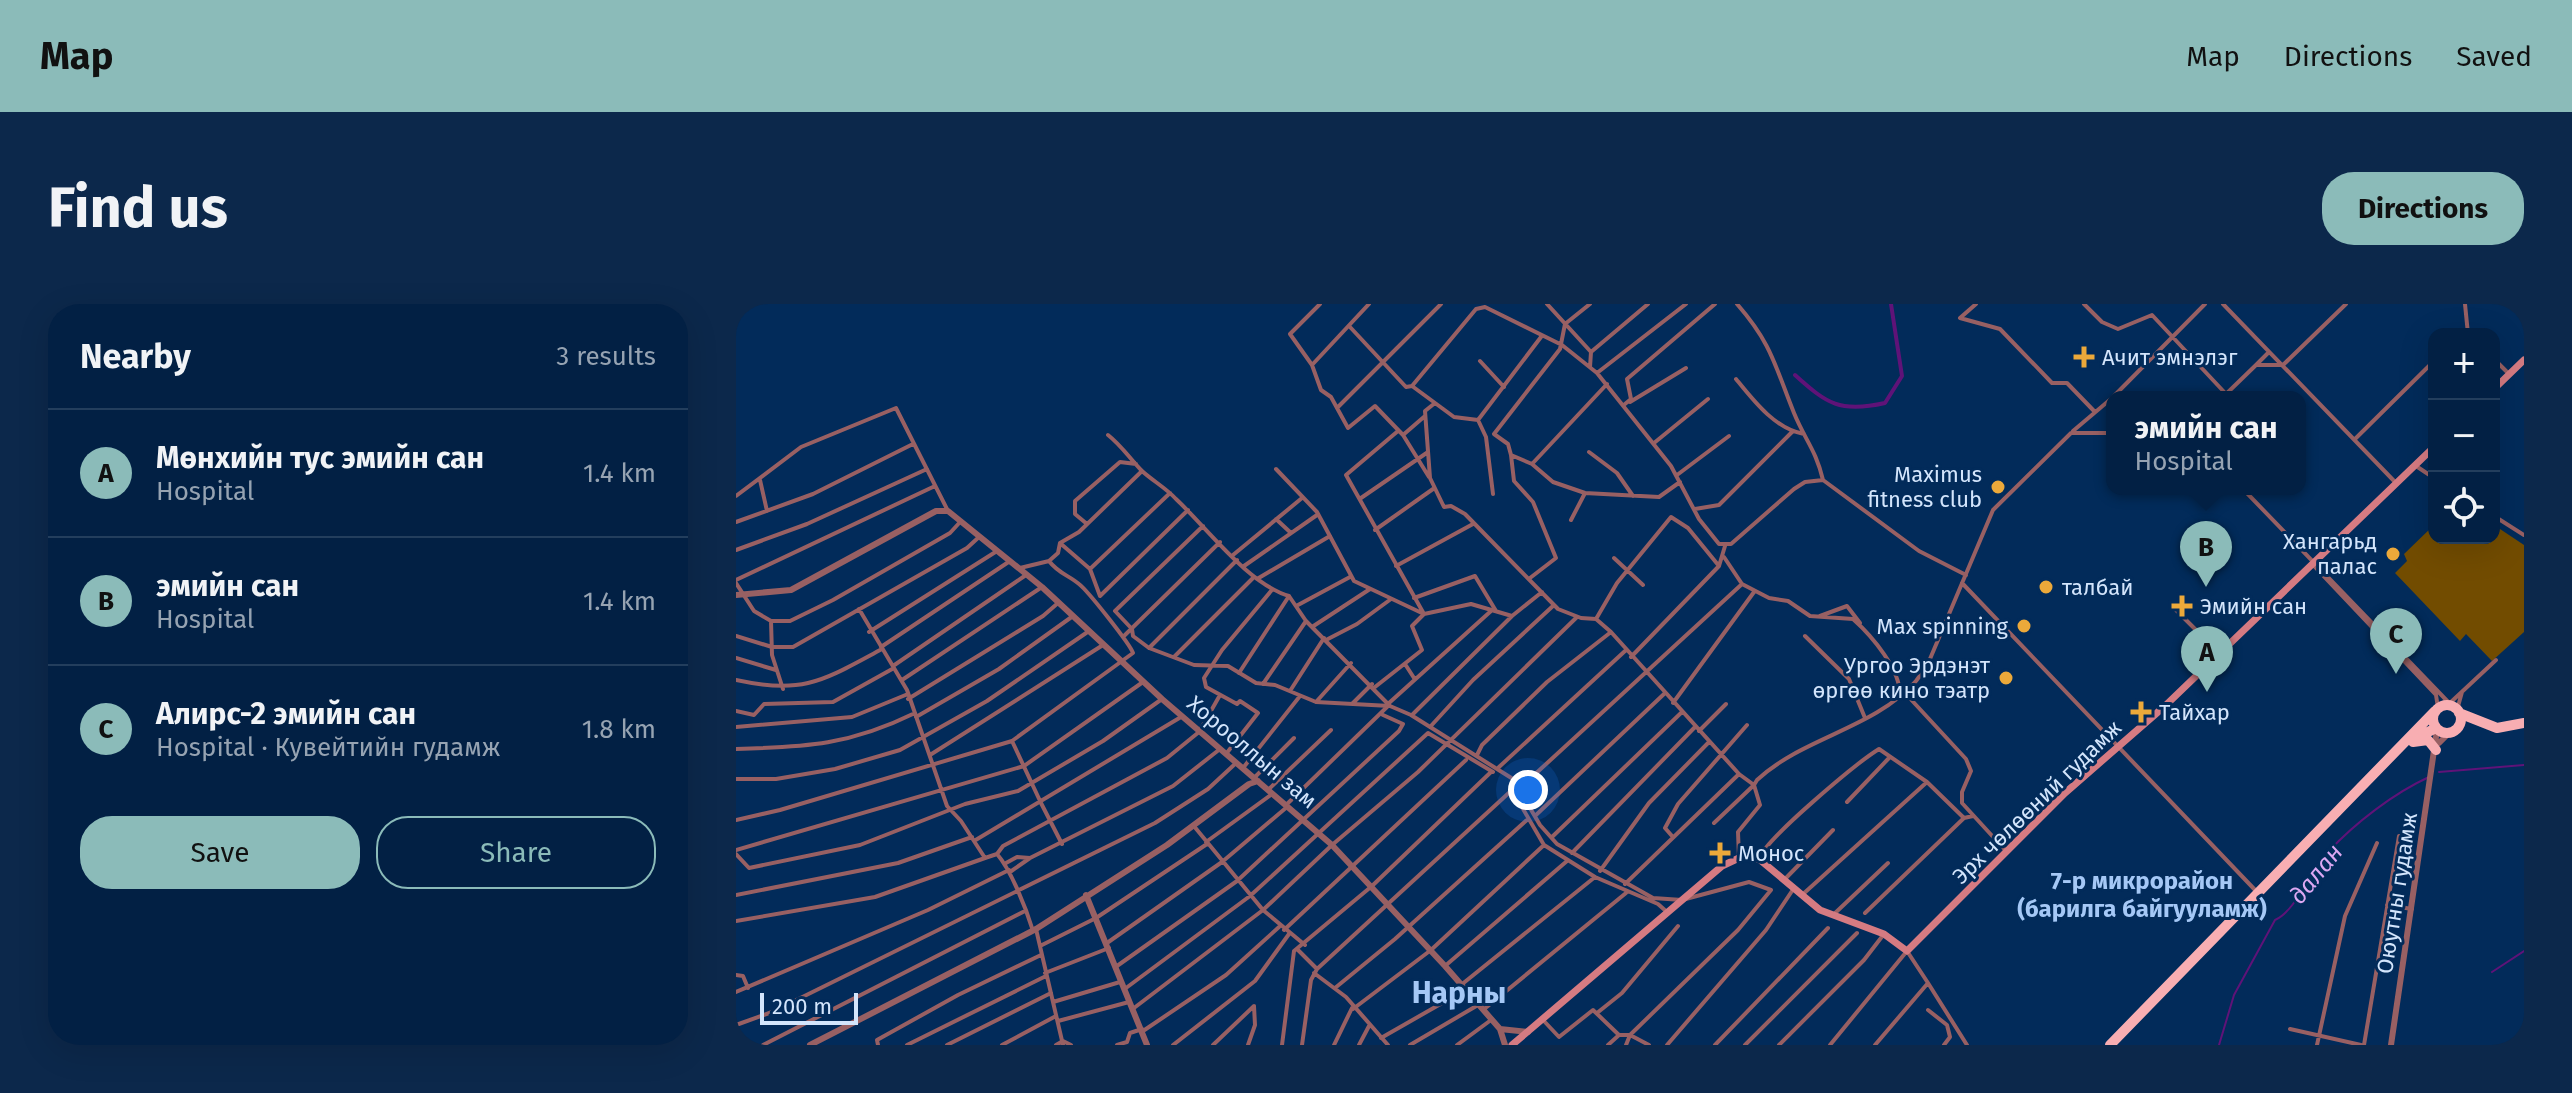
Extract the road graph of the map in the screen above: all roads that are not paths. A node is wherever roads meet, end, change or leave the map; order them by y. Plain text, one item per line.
1 (1320, 304) edge
2 (1369, 304) edge
3 (1441, 304) edge
4 (1547, 304) edge
5 (1590, 304) edge
6 (1648, 304) edge
7 (1686, 304) edge
8 (1715, 304) edge
9 (1737, 304) edge
10 (1976, 304) edge
11 (2084, 304) edge
12 (2205, 304) edge
13 (2223, 304) edge
14 (2346, 304) edge
15 (2465, 304) edge
16 (1565, 324) junction
17 (1350, 327) junction
18 (2465, 328) edge
19 (2171, 336) junction
20 (1541, 337) junction
21 (1562, 345) junction
22 (1591, 352) junction
23 (2270, 352) junction
24 (1384, 360) junction
25 (2524, 360) edge
26 (1480, 361) dead end
27 (1312, 365) junction
28 (2256, 365) junction
29 (2283, 365) junction
30 (2500, 365) edge
31 (1590, 367) junction
32 (2428, 367) edge
33 (1686, 368) dead end
34 (1597, 373) junction
35 (2509, 374) junction
36 (1736, 379) dead end
37 (2500, 383) edge
38 (1607, 384) junction
39 (1412, 386) junction
40 (1504, 387) junction
41 (2120, 391) edge
42 (2220, 391) edge
43 (2229, 391) edge
44 (1708, 399) dead end
45 (1435, 403) junction
46 (2106, 403) edge
47 (1625, 404) junction
48 (1337, 408) junction
49 (2095, 412) junction
50 (1425, 416) junction
51 (1478, 420) junction
52 (1792, 432) junction
53 (1401, 433) junction
54 (2071, 433) junction
55 (2106, 433) edge
56 (1494, 434) junction
57 (1804, 434) junction
58 (1108, 435) dead end
59 (1729, 436) dead end
60 (1486, 437) junction
61 (2355, 439) junction
62 (1654, 443) junction
63 (913, 444) junction
64 (1428, 451) junction
65 (1589, 452) dead end
66 (2428, 453) edge
67 (1511, 455) junction
68 (1418, 458) junction
69 (1136, 464) junction
70 (1532, 464) junction
71 (2415, 465) junction
72 (927, 469) junction
73 (1276, 469) dead end
74 (1142, 471) junction
75 (2428, 474) edge
76 (1677, 475) junction
77 (1430, 478) junction
78 (760, 480) junction
79 (1823, 480) junction
80 (1680, 482) junction
81 (2396, 483) junction
82 (935, 486) junction
83 (1433, 489) junction
84 (1170, 493) junction
85 (1585, 493) junction
86 (1493, 494) dead end
87 (2249, 495) edge
88 (736, 496) edge
89 (1633, 496) junction
90 (1302, 497) junction
91 (1361, 498) junction
92 (1695, 509) junction
93 (1188, 510) junction
94 (767, 511) junction
95 (948, 511) junction
96 (1318, 514) junction
97 (1276, 519) junction
98 (1571, 520) dead end
99 (2500, 520) edge
100 (961, 521) junction
101 (736, 522) edge
102 (1087, 524) junction
103 (1473, 524) junction
104 (1203, 526) junction
105 (1375, 530) junction
106 (1291, 533) junction
107 (2524, 535) edge
108 (1330, 536) junction
109 (979, 537) junction
110 (1220, 542) junction
111 (1060, 543) junction
112 (1725, 546) junction
113 (736, 550) edge
114 (997, 551) junction
115 (1235, 557) junction
116 (1724, 557) junction
117 (1614, 558) dead end
118 (1010, 561) junction
119 (1049, 561) junction
120 (2313, 564) junction
121 (1244, 566) junction
122 (1396, 566) junction
123 (1719, 566) junction
124 (1020, 568) junction
125 (1090, 569) junction
126 (1627, 570) junction
127 (1027, 575) junction
128 (1966, 575) junction
129 (1350, 577) junction
130 (1256, 578) junction
131 (1530, 578) junction
132 (736, 582) edge
133 (1962, 583) junction
134 (1742, 584) junction
135 (1643, 585) dead end
136 (1042, 587) junction
137 (1370, 589) junction
138 (1271, 591) junction
139 (1542, 592) junction
140 (1754, 592) junction
141 (739, 595) edge
142 (1289, 596) junction
143 (1392, 598) junction
144 (1414, 598) junction
145 (1059, 602) junction
146 (1298, 605) junction
147 (1554, 605) junction
148 (2172, 606) dead end
149 (859, 609) junction
150 (1494, 612) junction
151 (1424, 614) junction
152 (1073, 616) junction
153 (1512, 616) junction
154 (1577, 617) junction
155 (1818, 617) junction
156 (1596, 619) junction
157 (771, 621) junction
158 (1306, 621) junction
159 (1312, 627) junction
160 (1132, 629) junction
161 (1865, 629) junction
162 (1089, 631) junction
163 (869, 632) junction
164 (1611, 632) junction
165 (1125, 635) junction
166 (736, 636) edge
167 (1805, 636) dead end
168 (1325, 639) junction
169 (1103, 645) junction
170 (772, 647) junction
171 (882, 648) junction
172 (1149, 648) junction
173 (1625, 651) junction
174 (2220, 654) junction
175 (1174, 657) junction
176 (1631, 657) junction
177 (736, 658) edge
178 (2496, 660) dead end
179 (1122, 663) junction
180 (1351, 663) junction
181 (1214, 664) junction
182 (1405, 664) junction
183 (893, 667) junction
184 (778, 670) junction
185 (1644, 671) junction
186 (1239, 673) junction
187 (1414, 678) junction
188 (736, 680) edge
189 (902, 680) junction
190 (1143, 682) junction
191 (1263, 684) junction
192 (1373, 686) junction
193 (783, 689) junction
194 (1290, 691) junction
195 (2462, 692) junction
196 (1905, 693) junction
197 (1664, 694) junction
198 (1220, 695) junction
199 (908, 696) junction
200 (1300, 696) junction
201 (1900, 698) junction
202 (1162, 699) junction
203 (1316, 702) junction
204 (1673, 703) junction
205 (1352, 704) junction
206 (1726, 704) dead end
207 (1389, 706) junction
208 (2455, 708) junction
209 (2437, 710) junction
210 (736, 711) edge
211 (1682, 712) junction
212 (754, 715) junction
213 (915, 715) junction
214 (1383, 715) junction
215 (1411, 715) junction
216 (1182, 716) junction
217 (1865, 718) junction
218 (2524, 723) edge
219 (758, 725) junction
220 (1747, 725) dead end
221 (2483, 725) junction
222 (736, 727) edge
223 (1430, 727) junction
224 (1697, 729) junction
225 (1331, 730) dead end
226 (2444, 731) junction
227 (1199, 732) junction
228 (923, 737) junction
229 (1294, 738) dead end
230 (1449, 740) junction
231 (1012, 741) junction
232 (1709, 742) junction
233 (2411, 743) junction
234 (1444, 745) junction
235 (2119, 747) junction
236 (2436, 748) junction
237 (736, 749) edge
238 (1223, 752) junction
239 (929, 755) junction
240 (1477, 755) junction
241 (1722, 755) junction
242 (1889, 758) junction
243 (1467, 760) junction
244 (1236, 763) junction
245 (933, 766) junction
246 (1024, 766) junction
247 (1243, 768) junction
248 (1497, 769) junction
249 (1739, 774) junction
250 (736, 779) edge
251 (1256, 780) junction
252 (1927, 782) junction
253 (1033, 785) junction
254 (1754, 785) junction
255 (940, 787) junction
256 (1520, 788) junction
257 (2360, 791) junction
258 (1270, 792) junction
259 (1847, 802) dead end
260 (1041, 803) junction
261 (1287, 806) junction
262 (952, 811) junction
263 (1536, 815) junction
264 (1973, 816) junction
265 (1964, 818) junction
266 (1303, 819) junction
267 (1528, 819) junction
268 (736, 820) edge
269 (1050, 820) junction
270 (1714, 823) dead end
271 (1193, 825) junction
272 (1833, 830) dead end
273 (1317, 831) junction
274 (1672, 836) junction
275 (2399, 836) dead end
276 (1552, 837) junction
277 (973, 839) junction
278 (1207, 843) junction
279 (2377, 843) dead end
280 (1062, 844) junction
281 (1332, 845) junction
282 (1544, 845) junction
283 (1569, 851) junction
284 (736, 852) edge
285 (2008, 852) junction
286 (997, 854) junction
287 (985, 858) junction
288 (1030, 858) junction
289 (1739, 858) junction
290 (1564, 859) junction
291 (1759, 859) junction
292 (1222, 862) junction
293 (1005, 863) junction
294 (1888, 863) dead end
295 (1352, 864) junction
296 (1010, 871) junction
297 (1600, 871) junction
298 (1595, 877) junction
299 (1785, 879) junction
300 (1237, 881) junction
301 (1625, 884) junction
302 (1372, 886) junction
303 (1794, 888) junction
304 (1015, 891) junction
305 (1626, 893) junction
306 (2259, 894) junction
307 (736, 895) edge
308 (1086, 895) junction
309 (1802, 895) junction
310 (1250, 896) junction
311 (1682, 900) junction
312 (1389, 904) junction
313 (2387, 905) junction
314 (2413, 909) junction
315 (1263, 910) junction
316 (1025, 911) junction
317 (1667, 912) junction
318 (1865, 913) dead end
319 (1832, 917) junction
320 (1096, 918) junction
321 (736, 921) edge
322 (1409, 926) junction
323 (1678, 926) dead end
324 (1828, 928) dead end
325 (1034, 930) junction
326 (1284, 930) junction
327 (1857, 933) dead end
328 (1884, 934) junction
329 (1305, 945) junction
330 (1040, 946) junction
331 (1108, 946) junction
332 (1297, 949) junction
333 (1431, 950) junction
334 (1907, 951) junction
335 (1041, 955) junction
336 (1117, 966) junction
337 (1445, 966) junction
338 (1315, 971) junction
339 (736, 975) edge
340 (1046, 975) junction
341 (1928, 983) junction
342 (1125, 984) junction
343 (748, 988) junction
344 (1335, 988) junction
345 (1463, 988) junction
346 (736, 992) edge
347 (1051, 993) junction
348 (1053, 1002) junction
349 (1133, 1005) junction
350 (1353, 1007) junction
351 (1481, 1008) junction
352 (1928, 1010) dead end
353 (1597, 1013) junction
354 (1058, 1018) junction
355 (1491, 1020) junction
356 (1543, 1020) junction
357 (736, 1025) edge
358 (1369, 1025) junction
359 (1500, 1029) junction
360 (2290, 1029) dead end
361 (1143, 1030) junction
362 (1528, 1032) junction
363 (2319, 1034) junction
364 (1619, 1035) junction
365 (1630, 1035) junction
366 (1559, 1037) junction
367 (1381, 1038) junction
368 (1063, 1043) edge
369 (763, 1045) edge
370 (810, 1045) edge
371 (878, 1045) edge
372 (907, 1045) edge
373 (947, 1045) edge
374 (1002, 1045) edge
375 (1056, 1045) edge
376 (1071, 1045) edge
377 (1117, 1045) edge
378 (1147, 1045) edge
379 (1173, 1045) edge
380 (1213, 1045) edge
381 (1248, 1045) edge
382 (1282, 1045) edge
383 (1302, 1045) edge
384 (1334, 1045) edge
385 (1359, 1045) edge
386 (1388, 1045) edge
387 (1410, 1045) edge
388 (1457, 1045) edge
389 (1505, 1045) edge
390 (1512, 1045) edge
391 (1553, 1045) edge
392 (1608, 1045) edge
393 (1626, 1045) edge
394 (1649, 1045) edge
395 (1667, 1045) edge
396 (1715, 1045) edge
397 (1745, 1045) edge
398 (1779, 1045) edge
399 (1830, 1045) edge
400 (1875, 1045) edge
401 (1944, 1045) edge
402 (1967, 1045) edge
403 (2110, 1045) edge
404 (2317, 1045) edge
405 (2363, 1045) edge
406 (2391, 1045) edge

1 - 27 street
2 - 17 street
3 - 24 street
4 - 16 street
5 - 16 street
6 - 22 street
7 - 34 street
8 - 47 street
9 - 57 street
10 - 49 street
11 - 19 street
12 - 19 street
13 - 23 street
14 - 29 street
15 - 18 street
16 - 21 street
16 - 22 street
17 - 24 street
17 - 27 street
19 - 41 street
19 - 42 street
20 - 21 street
20 - 39 street
20 - 40 street
21 - 31 street
21 - 56 street
22 - 31 street
23 - 28 street
23 - 29 street
24 - 39 street
24 - 48 street
25 - 35 main road
26 - 40 street
27 - 48 street
28 - 29 street
28 - 43 street
29 - 61 street
30 - 35 street
31 - 34 street
32 - 61 street
33 - 47 street
34 - 38 street
35 - 37 main road
36 - 52 street
38 - 47 street
38 - 70 street
39 - 45 street
40 - 51 street
44 - 62 street
45 - 50 street
45 - 51 street
46 - 49 street
47 - 62 street
48 - 53 street
49 - 54 street
50 - 53 street
50 - 64 street
51 - 60 street
52 - 57 street
52 - 92 street
53 - 68 street
53 - 91 street
54 - 55 street
54 - 128 street
56 - 60 street
56 - 67 street
57 - 79 street
58 - 69 street
59 - 76 street
60 - 86 street
61 - 81 street
62 - 76 street
63 - 72 street
63 - 78 street
63 - 94 street
64 - 68 street
64 - 77 street
65 - 89 street
66 - 71 main road, Эрх чөлөөний гудамж
67 - 70 street
67 - 131 street
68 - 77 street
68 - 91 street
69 - 74 street
69 - 102 street
70 - 85 street
71 - 75 street
71 - 81 main road, Эрх чөлөөний гудамж
72 - 82 street
72 - 113 street
73 - 90 street
74 - 84 street
74 - 102 street
76 - 80 street
77 - 83 street
78 - 88 street
78 - 94 street
79 - 112 street
79 - 128 street
80 - 89 street
80 - 92 street
81 - 120 main road, Эрх чөлөөний гудамж
82 - 95 street
82 - 132 street
83 - 103 street
83 - 105 street
84 - 93 street
84 - 125 street
85 - 89 street
85 - 98 street
87 - 120 street
90 - 96 street
90 - 97 street
91 - 105 street
92 - 112 street
93 - 104 street
93 - 125 street
94 - 101 street
95 - 100 street, Хорооллын зам
95 - 141 street
96 - 106 street
96 - 108 street
97 - 106 street
97 - 115 street
99 - 107 street
100 - 109 street, Хорооллын зам
100 - 157 street
102 - 111 street
103 - 122 street
103 - 131 street
104 - 110 street
104 - 160 street
105 - 122 street
106 - 121 street
108 - 129 street
108 - 130 street
109 - 114 street, Хорооллын зам
109 - 149 street
110 - 115 street
110 - 160 street
111 - 119 street
111 - 125 street
112 - 116 street
114 - 118 street, Хорооллын зам
114 - 163 street
115 - 121 street
115 - 172 street
116 - 123 street
116 - 134 street
117 - 126 street
118 - 124 street, Хорооллын зам
118 - 171 street
119 - 124 street
119 - 165 street
120 - 174 main road, Эрх чөлөөний гудамж
120 - 208 street
120 - 209 street
121 - 130 street
122 - 144 street
123 - 126 street
123 - 176 street
124 - 127 street, Хорооллын зам
126 - 135 street
126 - 156 street
127 - 136 street, Хорооллын зам
127 - 183 street
128 - 133 street
129 - 137 street
129 - 146 street
130 - 138 street
130 - 175 street
131 - 139 street
132 - 141 street
133 - 196 street
133 - 235 street
134 - 140 street
134 - 185 street
136 - 145 street, Хорооллын зам
136 - 189 street
137 - 143 street
137 - 159 street
138 - 142 street
138 - 181 street
139 - 147 street
139 - 153 street
140 - 155 street
140 - 204 street
141 - 157 street
142 - 146 street
142 - 186 street
143 - 151 street
143 - 168 street
144 - 150 street
144 - 151 street
145 - 152 street, Хорооллын зам
145 - 199 street
146 - 158 street
147 - 154 street
147 - 223 street
148 - 174 street
149 - 163 street
149 - 170 street
150 - 151 street
150 - 153 street
150 - 187 street
151 - 182 street
152 - 162 street, Хорооллын зам
152 - 213 street
153 - 215 street
154 - 156 street
154 - 230 street
155 - 161 street
155 - 161 street
156 - 164 street
157 - 170 street
158 - 159 street
158 - 191 street
159 - 168 street
160 - 165 street
160 - 172 street
161 - 201 street
162 - 169 street, Хорооллын зам
162 - 228 street
163 - 171 street
164 - 173 street
164 - 240 street
165 - 179 street
166 - 170 street
167 - 217 street
168 - 180 street
168 - 194 street
169 - 179 street, Хорооллын зам
169 - 239 street
170 - 184 street
171 - 183 street
171 - 193 street
172 - 175 street
173 - 176 street
173 - 248 street
174 - 235 main road, Эрх чөлөөний гудамж
175 - 181 street
176 - 185 street
177 - 184 street
178 - 195 street
179 - 190 street, Хорооллын зам
179 - 231 street
180 - 192 street
180 - 203 street
181 - 186 street
181 - 198 street
182 - 187 street
182 - 192 street
183 - 189 street
183 - 212 street
184 - 193 street
185 - 197 street
185 - 256 street
186 - 191 street
187 - 207 street
188 - 193 street
189 - 199 street
190 - 202 street, Хорооллын зам
190 - 246 street
191 - 194 street
192 - 205 street
192 - 207 street
194 - 200 street
195 - 208 street
195 - 208 street
196 - 201 street
196 - 264 street
197 - 204 street
197 - 263 street
198 - 227 street
198 - 238 street
199 - 213 street
199 - 219 street
200 - 203 street
200 - 247 street
201 - 217 street
202 - 216 street, Хорооллын зам
202 - 253 street
203 - 205 street
204 - 211 street
205 - 207 street
206 - 224 street
207 - 214 street
207 - 215 street
208 - 209 highway
208 - 221 highway
208 - 226 highway
209 - 226 highway
209 - 257 highway
210 - 212 street
211 - 224 street
211 - 276 street
212 - 219 street
213 - 228 street
213 - 237 street
214 - 261 street
214 - 266 street
215 - 223 street
216 - 227 street, Хорооллын зам
216 - 260 street
217 - 254 street
218 - 221 highway
219 - 222 street
220 - 241 street
221 - 226 highway
223 - 230 street
224 - 232 street
224 - 283 street
225 - 258 street
226 - 233 highway
226 - 236 street, Оюутны гудамж
227 - 238 street, Хорооллын зам
227 - 269 street
228 - 239 street
228 - 250 street
229 - 251 street
230 - 234 street
230 - 240 street
231 - 245 street
231 - 246 street
232 - 241 street
232 - 297 street
233 - 236 highway
233 - 257 highway
234 - 243 street
234 - 273 street
234 - 281 street
235 - 285 main road, Эрх чөлөөний гудамж
235 - 306 street
236 - 314 street, Оюутны гудамж
238 - 244 street, Хорооллын зам
238 - 280 street
239 - 245 street
240 - 248 street
241 - 249 street
241 - 274 street
242 - 252 street
242 - 259 street
242 - 291 street
243 - 248 street
243 - 295 street
244 - 247 street, Хорооллын зам
244 - 304 street
245 - 255 street
245 - 268 street
246 - 253 street
246 - 255 street
247 - 251 street, Хорооллын зам
248 - 256 street
248 - 302 street
249 - 254 street
249 - 274 street
251 - 258 street, Хорооллын зам
251 - 271 street
252 - 265 street
252 - 309 street
253 - 260 street
253 - 262 street
254 - 270 street
254 - 289 street
255 - 262 street
255 - 284 street
256 - 263 street
257 - 306 highway
258 - 261 street, Хорооллын зам
258 - 278 street
260 - 269 street
260 - 277 street
261 - 266 street, Хорооллын зам
261 - 292 street
262 - 277 street
262 - 284 street
263 - 276 street
264 - 265 street
264 - 285 street
265 - 318 street
266 - 273 street, Хорооллын зам
266 - 300 street
267 - 282 street
267 - 312 street
267 - 322 street
269 - 280 street
269 - 286 street
271 - 278 street
271 - 308 street
272 - 299 street
273 - 281 street, Хорооллын зам
273 - 310 street
274 - 301 street
275 - 313 street
276 - 283 street
277 - 287 street
277 - 307 street
278 - 292 street
278 - 320 street
279 - 363 street
280 - 288 street
281 - 295 street, Хорооллын зам
281 - 315 street
282 - 290 street
282 - 333 street
283 - 290 street
283 - 297 street
285 - 334 main road, Эрх чөлөөний гудамж
286 - 287 street
286 - 293 street
287 - 321 street
288 - 293 street
288 - 296 street
289 - 291 main road
289 - 311 main road
290 - 298 street
290 - 337 street
291 - 299 main road
292 - 300 street
292 - 331 street
293 - 296 street
294 - 319 street
295 - 302 street, Хорооллын зам
295 - 326 street
296 - 304 street
296 - 343 street
297 - 301 street
298 - 305 street
298 - 345 street
299 - 303 main road
300 - 310 street
300 - 336 street
301 - 311 street
302 - 312 street, Хорооллын зам
302 - 329 street
303 - 309 main road
303 - 395 street
304 - 316 street
304 - 357 street
305 - 317 street
305 - 351 street
306 - 403 highway
308 - 320 street
308 - 325 street
309 - 319 main road
310 - 315 street
310 - 342 street
311 - 317 main road
311 - 365 street
312 - 322 street, Хорооллын зам
312 - 338 street
313 - 314 street
313 - 405 street
314 - 406 street, Оюутны гудамж
315 - 326 street
315 - 349 street
316 - 325 street
316 - 369 street
317 - 356 main road
319 - 328 main road
320 - 330 street
320 - 331 street
322 - 333 street, Хорооллын зам
322 - 344 street
323 - 353 street
324 - 396 street
325 - 330 street
325 - 370 street
326 - 329 street
326 - 361 street
326 - 379 street
327 - 397 street
328 - 334 main road
328 - 398 street
329 - 332 street
330 - 335 street
331 - 336 street
331 - 340 street
332 - 338 street
332 - 382 street
333 - 337 street, Хорооллын зам
333 - 350 street
334 - 341 street
334 - 399 street
335 - 340 street
335 - 371 street
336 - 342 street
337 - 345 street, Хорооллын зам
338 - 344 street
338 - 383 street
339 - 343 street
340 - 347 street
340 - 372 street
341 - 400 street
341 - 402 street
342 - 348 street
342 - 349 street
343 - 346 street
344 - 350 street
345 - 351 street, Хорооллын зам
345 - 367 street
347 - 348 street
347 - 373 street
348 - 354 street
349 - 354 street
349 - 361 street
350 - 358 street
350 - 384 street
351 - 355 street, Хорооллын зам
351 - 387 street
352 - 401 street
353 - 364 street
353 - 366 street
354 - 368 street
354 - 374 street
355 - 359 street, Хорооллын зам
355 - 388 street
356 - 362 main road
356 - 366 street
358 - 367 street
358 - 385 street
359 - 362 street
359 - 389 street, Хорооллын зам
360 - 363 street
361 - 377 street
361 - 378 street
362 - 390 main road
363 - 404 street
363 - 405 street
364 - 365 street
364 - 392 street
365 - 393 street
365 - 394 street
366 - 391 street
367 - 386 street
368 - 375 street
368 - 376 street
380 - 381 street

